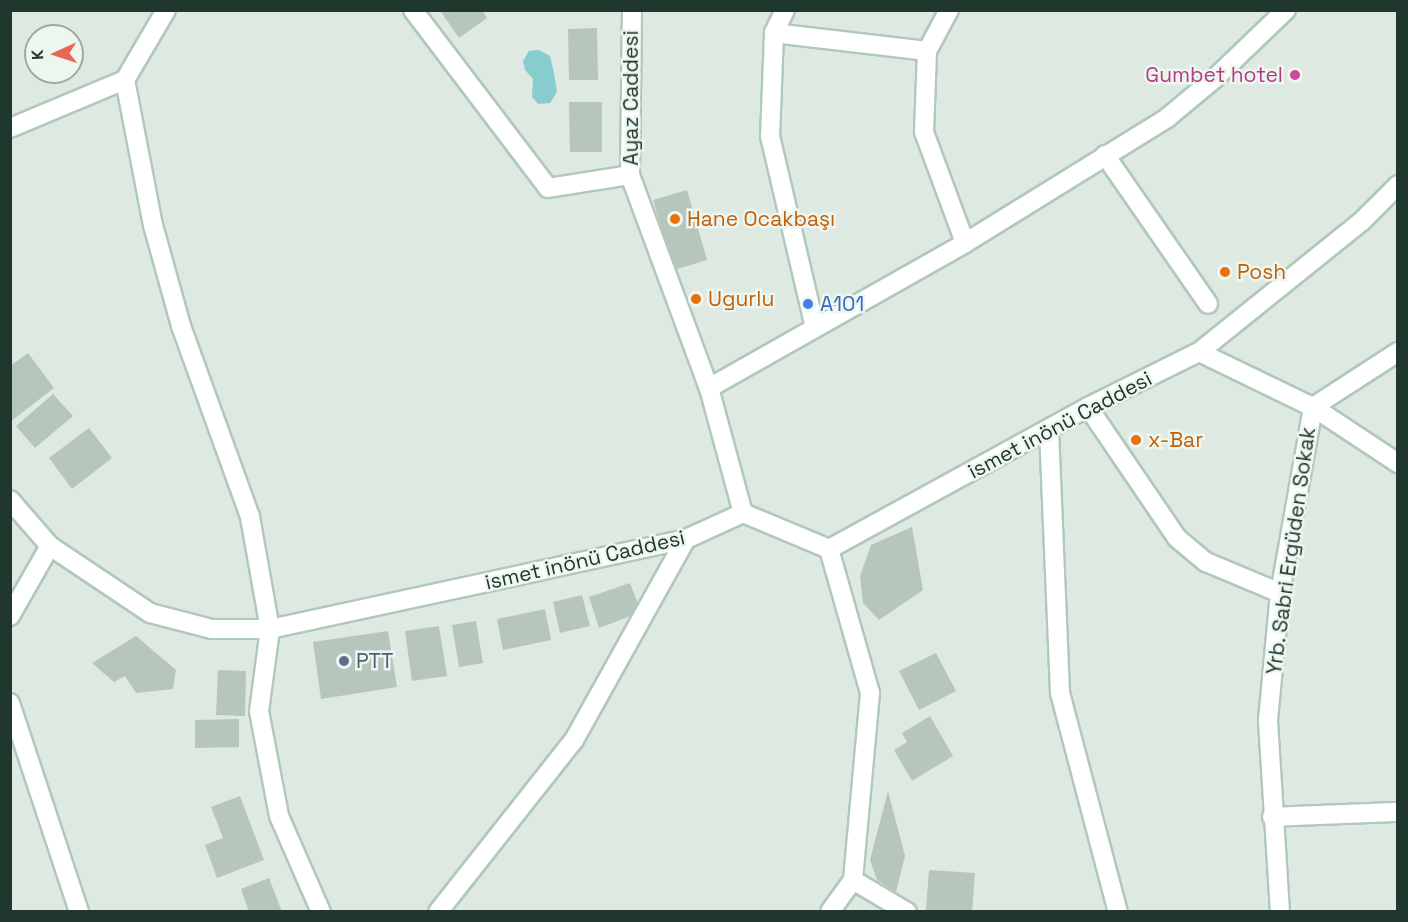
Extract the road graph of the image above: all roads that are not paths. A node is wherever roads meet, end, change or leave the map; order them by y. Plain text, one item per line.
1 (165, 10) edge
2 (413, 10) edge
3 (632, 10) edge
4 (785, 10) edge
5 (949, 10) edge
6 (1286, 10) edge
7 (774, 33) junction
8 (927, 51) junction
9 (125, 80) junction
10 (10, 128) edge
11 (1105, 155) junction
12 (630, 175) junction
13 (1398, 185) edge
14 (965, 243) junction
15 (1208, 304) dead end
16 (815, 328) junction
17 (1199, 352) junction
18 (1398, 352) edge
19 (709, 388) junction
20 (1088, 407) junction
21 (1313, 407) junction
22 (1049, 430) junction
23 (1398, 463) edge
24 (10, 500) edge
25 (742, 513) junction
26 (686, 539) junction
27 (50, 546) junction
28 (829, 549) junction
29 (1280, 593) junction
30 (10, 616) edge
31 (270, 629) junction
32 (10, 703) edge
33 (1398, 812) edge
34 (1272, 817) junction
35 (853, 879) junction
36 (79, 912) edge
37 (321, 912) edge
38 (438, 912) edge
39 (830, 912) edge
40 (907, 912) edge
41 (1118, 912) edge
42 (1280, 912) edge

1 - 9 street
2 - 12 street
3 - 12 street, Ayaz Caddesi
4 - 7 street
5 - 8 street
6 - 11 street
7 - 8 street
7 - 16 street
8 - 14 street
9 - 10 street
9 - 31 street
11 - 14 street
11 - 15 street
12 - 19 street, Ayaz Caddesi
13 - 17 street, ismet inönü Caddesi
14 - 16 street
16 - 19 street
17 - 20 street, ismet inönü Caddesi
17 - 21 street
18 - 21 street
19 - 25 street, Ayaz Caddesi
20 - 22 street, ismet inönü Caddesi
20 - 29 street
21 - 23 street
21 - 29 street, Yrb. Sabri Ergüden Sokak
22 - 28 street, ismet inönü Caddesi
22 - 41 street
24 - 27 street, ismet inönü Caddesi
25 - 26 street, ismet inönü Caddesi
25 - 28 street
26 - 31 street, ismet inönü Caddesi
26 - 38 street
27 - 30 street
27 - 31 street, ismet inönü Caddesi
28 - 35 street
29 - 34 street, Yrb. Sabri Ergüden Sokak
31 - 37 street
32 - 36 street
33 - 34 street
34 - 42 street, Yrb. Sabri Ergüden Sokak
35 - 39 street
35 - 40 street

